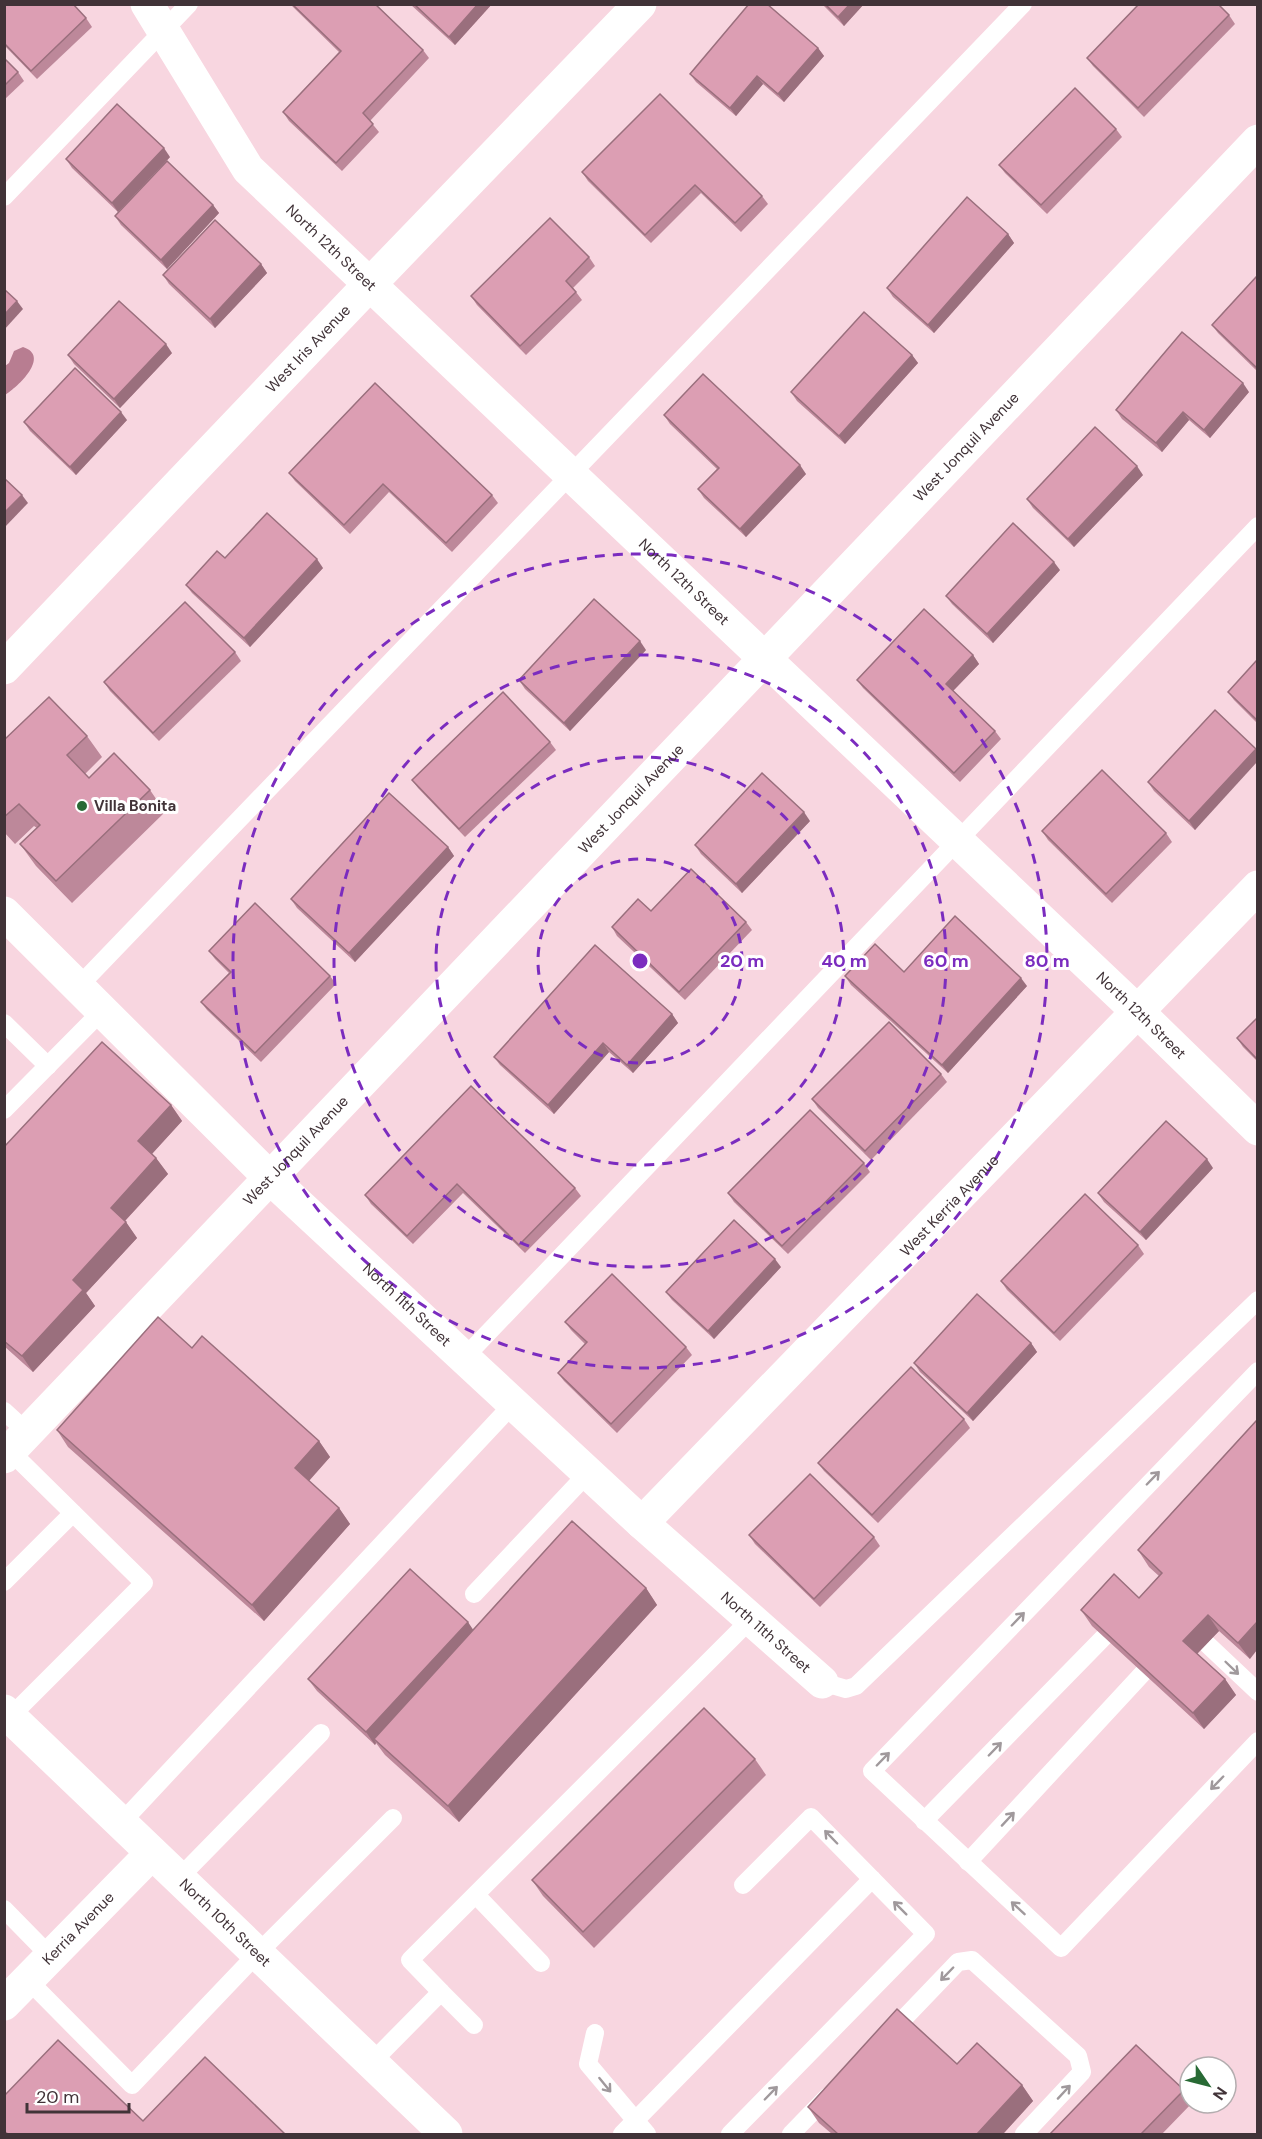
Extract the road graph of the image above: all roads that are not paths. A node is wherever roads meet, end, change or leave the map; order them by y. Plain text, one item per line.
1 (189, 4) edge
2 (640, 4) edge
3 (1023, 4) edge
4 (155, 18) edge
5 (1257, 141) edge
6 (4, 197) edge
7 (369, 285) junction
8 (570, 476) junction
9 (1257, 526) edge
10 (764, 660) junction
11 (4, 668) edge
12 (956, 842) junction
13 (1257, 887) edge
14 (4, 913) edge
15 (78, 987) junction
16 (102, 1011) junction
17 (1138, 1012) junction
18 (4, 1023) edge
19 (48, 1066) junction
20 (5, 1110) edge
21 (1257, 1129) edge
22 (269, 1177) junction
23 (1257, 1300) edge
24 (464, 1358) junction
25 (1257, 1371) edge
26 (513, 1404) junction
27 (12, 1438) edge
28 (588, 1473) junction
29 (73, 1513) junction
30 (642, 1523) junction
31 (4, 1582) edge
32 (474, 1594) dead end
33 (751, 1619) junction
34 (1104, 1637) edge
35 (1207, 1644) edge
36 (1143, 1673) edge
37 (822, 1682) joint
38 (1257, 1692) edge
39 (7, 1714) edge
40 (321, 1733) dead end
41 (1257, 1741) edge
42 (393, 1818) dead end
43 (924, 1821) junction
44 (122, 1823) junction
45 (152, 1853) junction
46 (968, 1862) junction
47 (179, 1878) junction
48 (872, 1879) junction
49 (743, 1885) dead end
50 (476, 1895) junction
51 (4, 1909) edge
52 (257, 1954) junction
53 (51, 1957) junction
54 (541, 1963) dead end
55 (28, 1980) junction
56 (441, 1992) junction
57 (4, 2004) edge
58 (474, 2025) dead end
59 (595, 2033) dead end
60 (876, 2047) edge
61 (371, 2063) junction
62 (844, 2080) edge
63 (635, 2130) edge
64 (795, 2133) edge
65 (446, 2134) edge
66 (730, 2134) edge
67 (1024, 2134) edge

1 - 4 lane
2 - 7 street, West Iris Avenue
3 - 8 lane
4 - 6 lane
4 - 7 street, North 12th Street
5 - 10 street, West Jonquil Avenue
7 - 8 street, North 12th Street
7 - 11 street, West Iris Avenue
8 - 10 street, North 12th Street
8 - 15 lane
9 - 12 lane
10 - 12 street, North 12th Street
10 - 22 street, West Jonquil Avenue
12 - 17 street, North 12th Street
12 - 24 lane
13 - 17 street, West Kerria Avenue
14 - 15 street, North 11th Street
15 - 16 street, North 11th Street
16 - 19 lane
16 - 22 street, North 11th Street
17 - 21 street, North 12th Street
17 - 30 street, West Kerria Avenue
18 - 19 lane
19 - 20 lane
22 - 24 street, North 11th Street
22 - 27 street, West Jonquil Avenue
23 - 37 lane
24 - 26 street, North 11th Street
43 -> 25 lane
26 - 28 street, North 11th Street
26 - 44 lane
27 - 29 lane
28 - 30 street, North 11th Street
28 - 32 lane
29 - 31 lane
29 - 39 lane
30 - 33 street, North 11th Street
33 - 37 street, North 11th Street
33 - 50 lane
43 -> 34 lane
35 -> 38 lane
46 -> 36 lane
39 - 44 street, North 10th Street
40 - 47 lane
41 -> 46 lane
42 - 52 lane
43 - 46 lane
44 - 45 street, North 10th Street
45 - 47 street, North 10th Street
45 - 53 street, Kerria Avenue
47 - 52 street, North 10th Street
48 -> 49 lane
48 - 63 lane
66 -> 48 lane
50 - 54 lane
50 - 56 lane
51 - 53 lane
52 - 55 lane
52 - 61 street, North 10th Street
53 - 55 street, Kerria Avenue
55 - 57 street, Kerria Avenue
56 - 58 lane
56 - 61 lane
59 -> 63 lane
67 -> 60 lane
61 - 65 street, North 10th Street
62 - 64 lane

